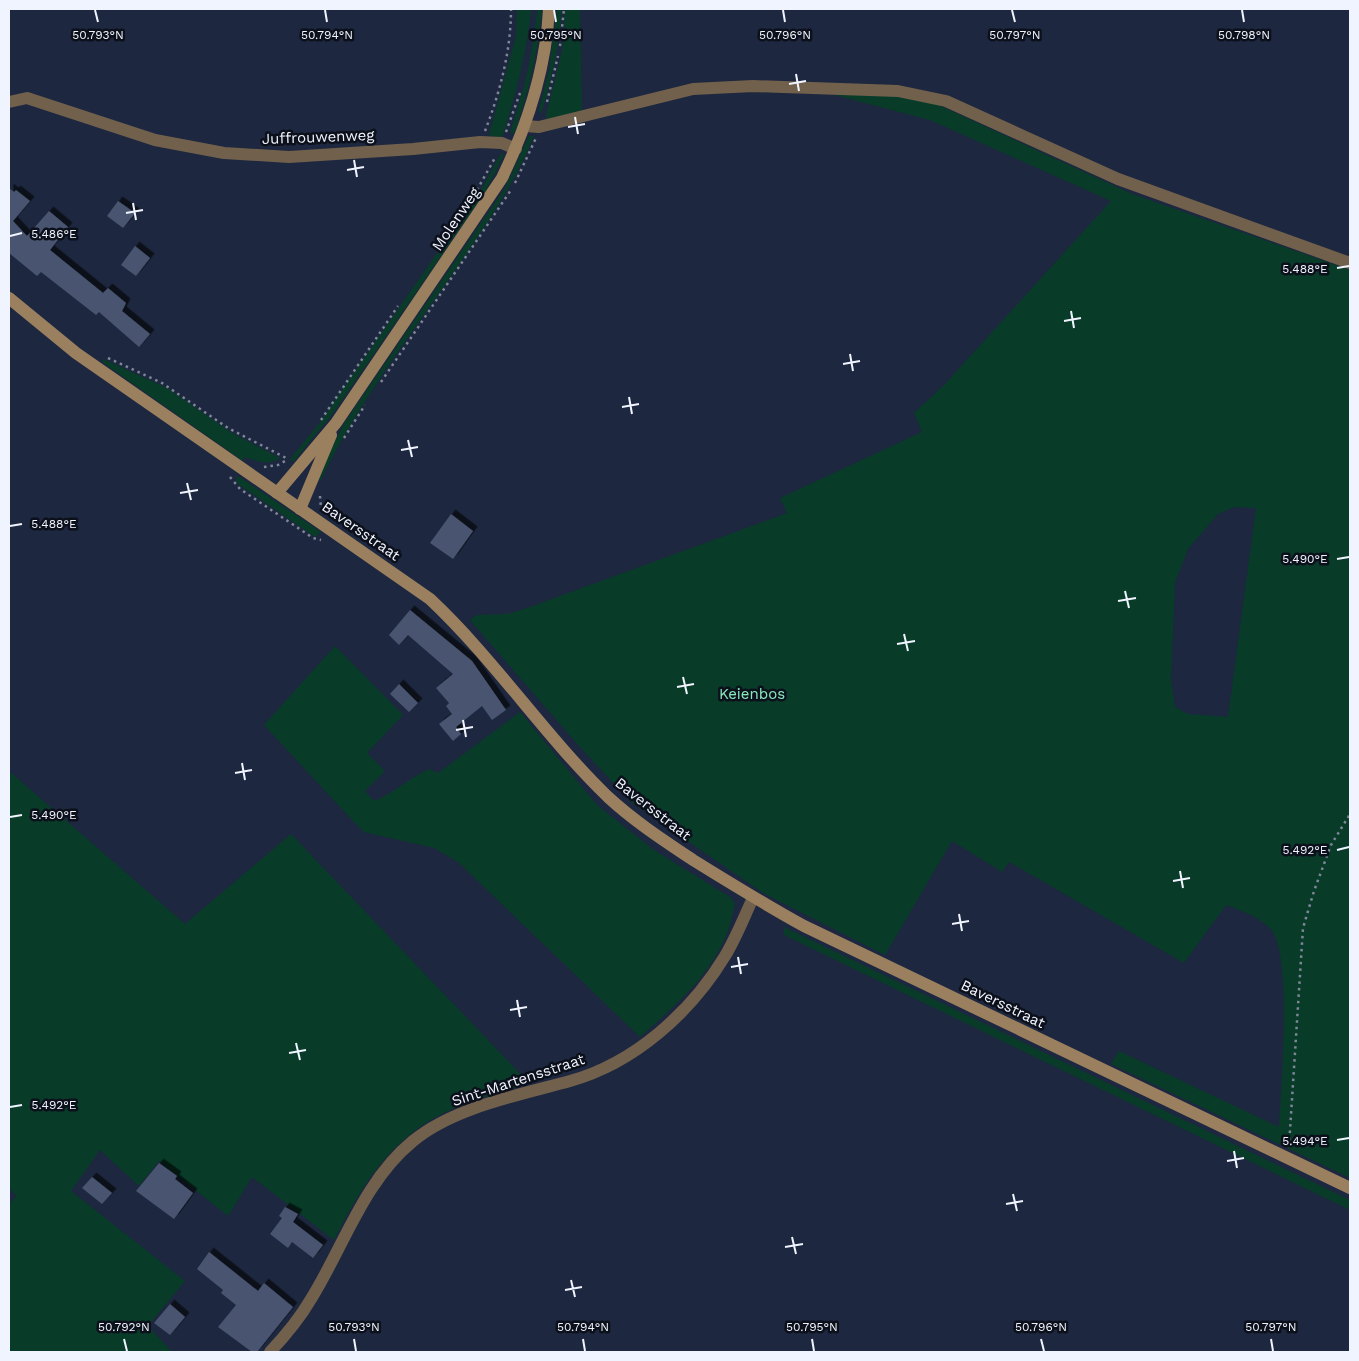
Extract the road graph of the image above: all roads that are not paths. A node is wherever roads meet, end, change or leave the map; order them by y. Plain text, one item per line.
1 (549, 9) edge
2 (9, 102) edge
3 (525, 126) junction
4 (516, 149) junction
5 (1350, 263) edge
6 (9, 298) edge
7 (336, 423) junction
8 (277, 493) junction
9 (300, 509) junction
10 (753, 898) junction
11 (1350, 1188) edge
12 (270, 1352) edge

1 - 3 main road, Molenweg
2 - 4 street, Juffrouwenweg
3 - 4 main road, Molenweg
3 - 5 street
4 - 7 main road, Molenweg
6 - 8 main road, Baversstraat
7 - 8 main road, Molenweg
7 - 9 main road, Molenweg
8 - 9 main road, Baversstraat
9 - 10 main road, Baversstraat
10 - 11 main road, Baversstraat
10 - 12 street, Sint-Martensstraat

